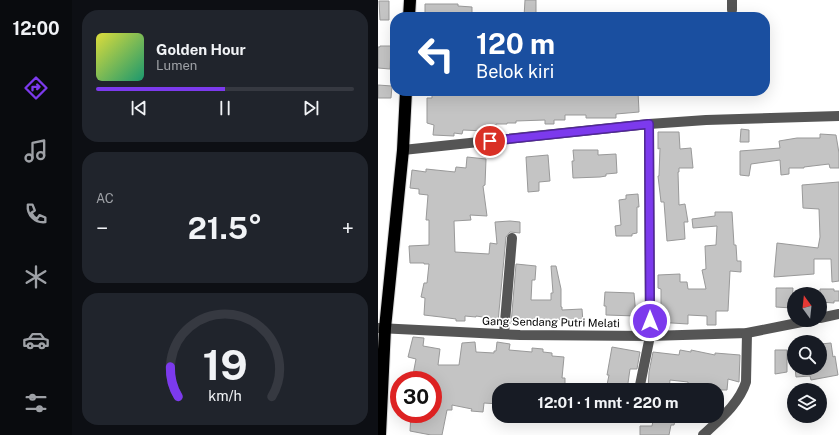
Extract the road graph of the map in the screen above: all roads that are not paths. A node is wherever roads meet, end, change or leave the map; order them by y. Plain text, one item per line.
1 (410, 0) edge
2 (409, 12) edge
3 (406, 96) edge
4 (839, 116) edge
5 (649, 124) junction
6 (403, 150) junction
7 (512, 238) dead end
8 (839, 314) edge
9 (827, 317) edge
10 (787, 326) edge
11 (382, 328) edge
12 (747, 333) junction
13 (504, 334) junction
14 (650, 336) junction
15 (640, 383) edge
16 (380, 435) edge
17 (703, 435) edge

1 - 2 highway
3 - 6 highway
4 - 5 street
5 - 6 street
5 - 14 street
6 - 11 highway
7 - 13 street
8 - 9 street
10 - 12 street, Gang Sendang Putri Melati
11 - 13 street, Gang Sendang Putri Melati
11 - 16 highway
12 - 14 street, Gang Sendang Putri Melati
12 - 17 street
13 - 14 street, Gang Sendang Putri Melati
14 - 15 street

